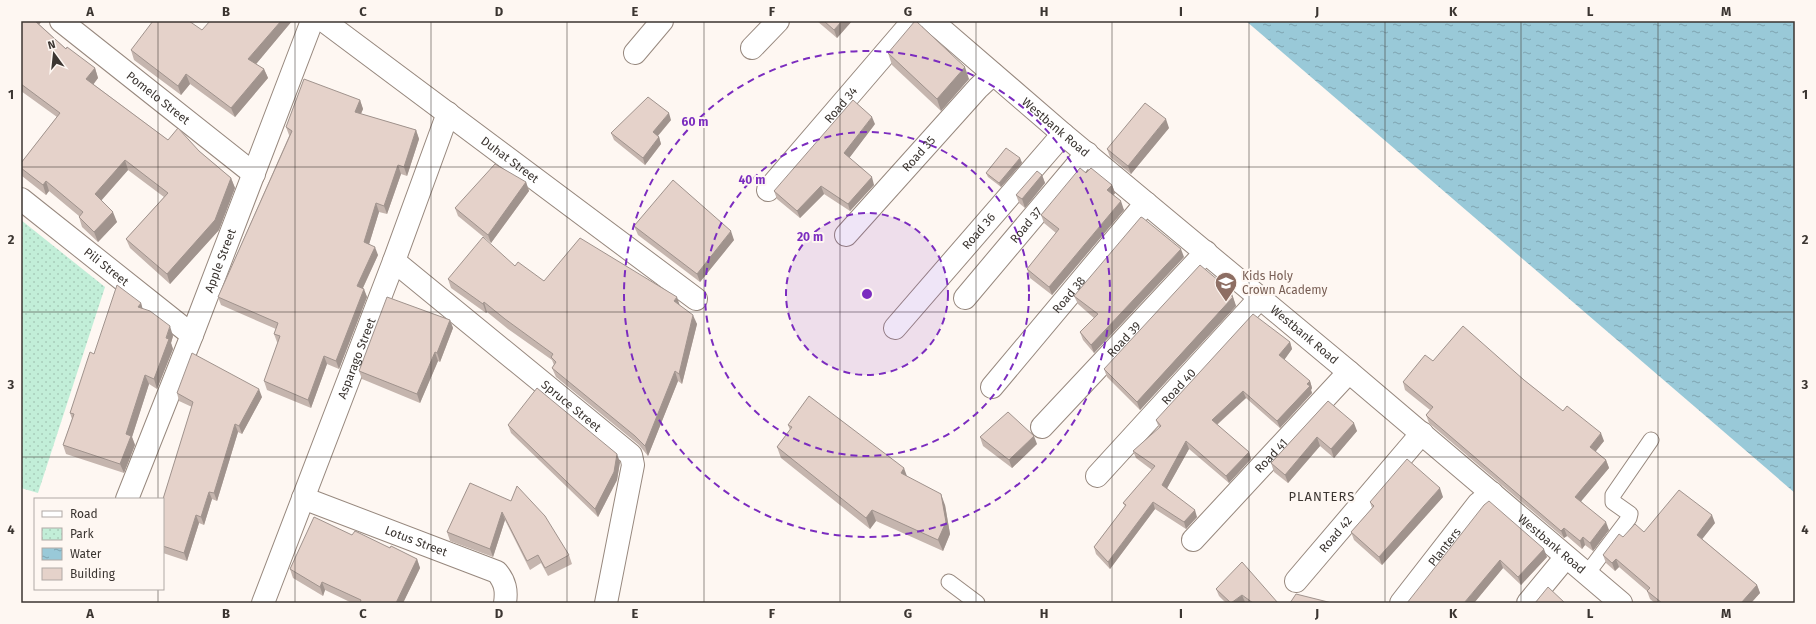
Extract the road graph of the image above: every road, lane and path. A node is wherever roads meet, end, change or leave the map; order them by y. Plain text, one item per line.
1 (61, 21) edge
2 (312, 21) edge
3 (324, 21) edge
4 (662, 21) edge
5 (778, 21) edge
6 (913, 21) edge
7 (932, 21) edge
8 (752, 48) dead end
9 (635, 52) dead end
10 (993, 74) junction
11 (448, 113) junction
12 (1063, 134) junction
13 (1087, 153) junction
14 (254, 174) junction
15 (768, 190) dead end
16 (21, 199) edge
17 (1146, 203) junction
18 (846, 235) dead end
19 (1206, 252) junction
20 (394, 261) junction
21 (965, 298) dead end
22 (1260, 298) junction
23 (696, 299) dead end
24 (895, 328) dead end
25 (192, 335) junction
26 (1349, 372) junction
27 (992, 387) dead end
28 (1042, 427) dead end
29 (1422, 433) junction
30 (1651, 440) dead end
31 (1097, 476) dead end
32 (1492, 493) junction
33 (126, 498) edge
34 (303, 498) junction
35 (1193, 540) dead end
36 (1566, 557) junction
37 (1586, 575) junction
38 (1296, 581) dead end
39 (948, 582) dead end
40 (263, 603) edge
41 (505, 603) edge
42 (606, 603) edge
43 (977, 603) edge
44 (1401, 603) edge
45 (1528, 603) edge
46 (1621, 603) edge

1 - 14 street, Pomelo Street
2 - 14 street, Apple Street
3 - 11 street, Duhat Street
4 - 9 street
5 - 8 street
6 - 15 street, Road 34
7 - 10 street, Westbank Road
10 - 12 street, Westbank Road
10 - 18 street, Road 35
11 - 20 street, Asparago Street
11 - 23 street, Duhat Street
12 - 13 street, Westbank Road
12 - 24 street, Road 36
13 - 17 street, Westbank Road
13 - 21 street, Road 37
14 - 25 street, Apple Street
16 - 25 street, Pili Street
17 - 19 street, Westbank Road
17 - 27 street, Road 38
19 - 22 street, Westbank Road
19 - 28 street, Road 39
20 - 34 street, Asparago Street
20 - 42 street, Spruce Street
22 - 26 street, Westbank Road
22 - 31 street, Road 40
25 - 33 street, Apple Street
26 - 29 street, Westbank Road
26 - 35 street, Road 41
29 - 32 street, Westbank Road
29 - 38 street, Road 42
30 - 37 lane
32 - 36 street, Westbank Road
32 - 44 street, Planters
34 - 40 street, Asparago Street
34 - 41 street, Lotus Street
36 - 37 street, Westbank Road
36 - 45 street
37 - 46 street, Westbank Road
39 - 43 lane

